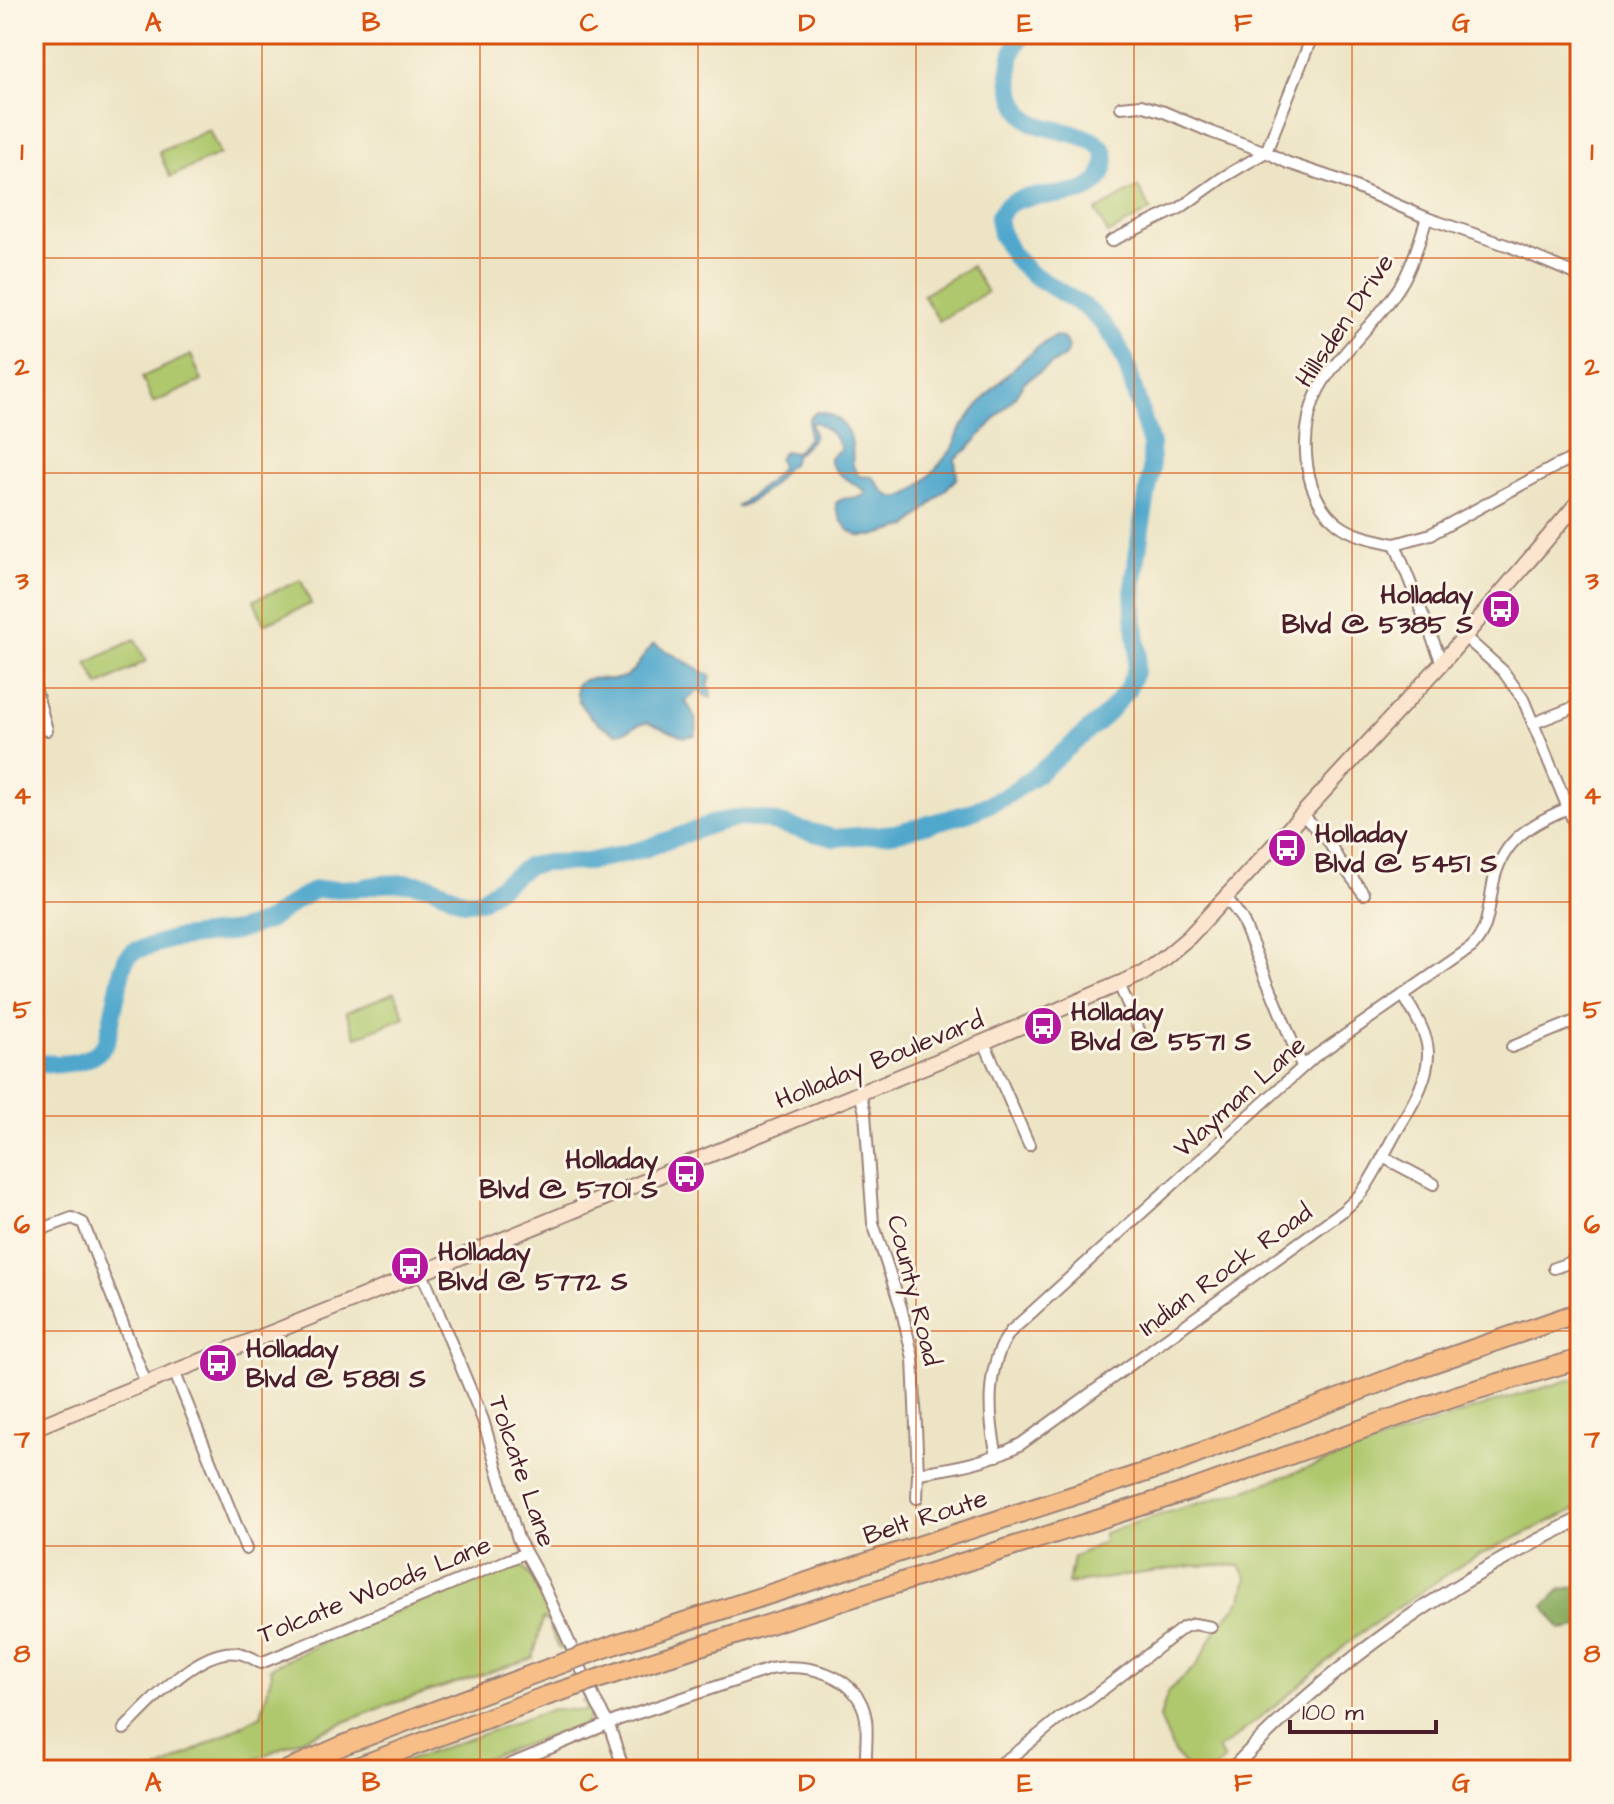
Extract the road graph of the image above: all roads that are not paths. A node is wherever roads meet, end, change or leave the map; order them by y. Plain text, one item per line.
1 (1313, 34) edge
2 (1121, 107) dead end
3 (1266, 152) junction
4 (1427, 218) junction
5 (1111, 241) dead end
6 (1580, 276) edge
7 (1580, 455) edge
8 (1580, 500) edge
9 (1395, 544) junction
10 (1465, 637) junction
11 (1442, 663) junction
12 (34, 684) edge
13 (1580, 705) edge
14 (1534, 723) junction
15 (47, 730) dead end
16 (1568, 808) junction
17 (1302, 814) junction
18 (1580, 837) edge
19 (1364, 894) dead end
20 (1226, 897) junction
21 (1119, 984) junction
22 (1403, 995) junction
23 (1580, 1019) edge
24 (984, 1042) junction
25 (1146, 1046) dead end
26 (1512, 1047) dead end
27 (1302, 1066) junction
28 (860, 1093) junction
29 (1029, 1145) dead end
30 (1383, 1157) junction
31 (1434, 1184) dead end
32 (34, 1232) edge
33 (1580, 1259) edge
34 (1554, 1268) dead end
35 (422, 1273) junction
36 (1580, 1312) edge
37 (1580, 1359) edge
38 (174, 1371) junction
39 (146, 1383) junction
40 (34, 1428) edge
41 (997, 1456) junction
42 (918, 1473) junction
43 (917, 1498) dead end
44 (1580, 1519) edge
45 (246, 1549) dead end
46 (525, 1553) junction
47 (1211, 1627) dead end
48 (609, 1725) junction
49 (124, 1729) dead end
50 (513, 1767) edge
51 (287, 1770) edge
52 (349, 1770) edge
53 (497, 1770) edge
54 (624, 1770) edge
55 (866, 1770) edge
56 (991, 1770) edge
57 (1231, 1770) edge

1 - 3 street
2 - 3 street
3 - 4 street
3 - 5 street
4 - 6 street
4 - 9 street, Hillsden Drive
7 - 9 street
8 - 10 main road, Holladay Boulevard
9 - 11 street
10 - 11 main road, Holladay Boulevard
10 - 14 street
11 - 17 main road, Holladay Boulevard
12 - 15 street
13 - 14 street
14 - 16 street
16 - 18 street
16 - 22 street, Wayman Lane
17 - 19 street
17 - 20 main road, Holladay Boulevard
20 - 21 main road, Holladay Boulevard
20 - 27 street
21 - 24 main road, Holladay Boulevard
21 - 25 street
22 - 27 street, Wayman Lane
22 - 30 street, Indian Rock Road
23 - 26 street
24 - 28 main road, Holladay Boulevard
24 - 29 street
27 - 41 street, Wayman Lane
28 - 35 main road, Holladay Boulevard
28 - 42 street, County Road
30 - 31 street
30 - 41 street, Indian Rock Road
32 - 39 street
33 - 34 street
35 - 38 main road, Holladay Boulevard
35 - 46 street, Tolcate Lane
36 - 51 highway, Belt Route, bridge
37 - 52 highway, bridge
38 - 39 main road, Holladay Boulevard
38 - 45 street
39 - 40 main road, Holladay Boulevard
41 - 42 street, Indian Rock Road
42 - 43 street, County Road
44 - 57 street
46 - 48 street, Tolcate Lane
46 - 49 street, Tolcate Woods Lane
47 - 56 street
48 - 50 street
48 - 54 street, Tolcate Lane
48 - 55 street
50 - 53 street

